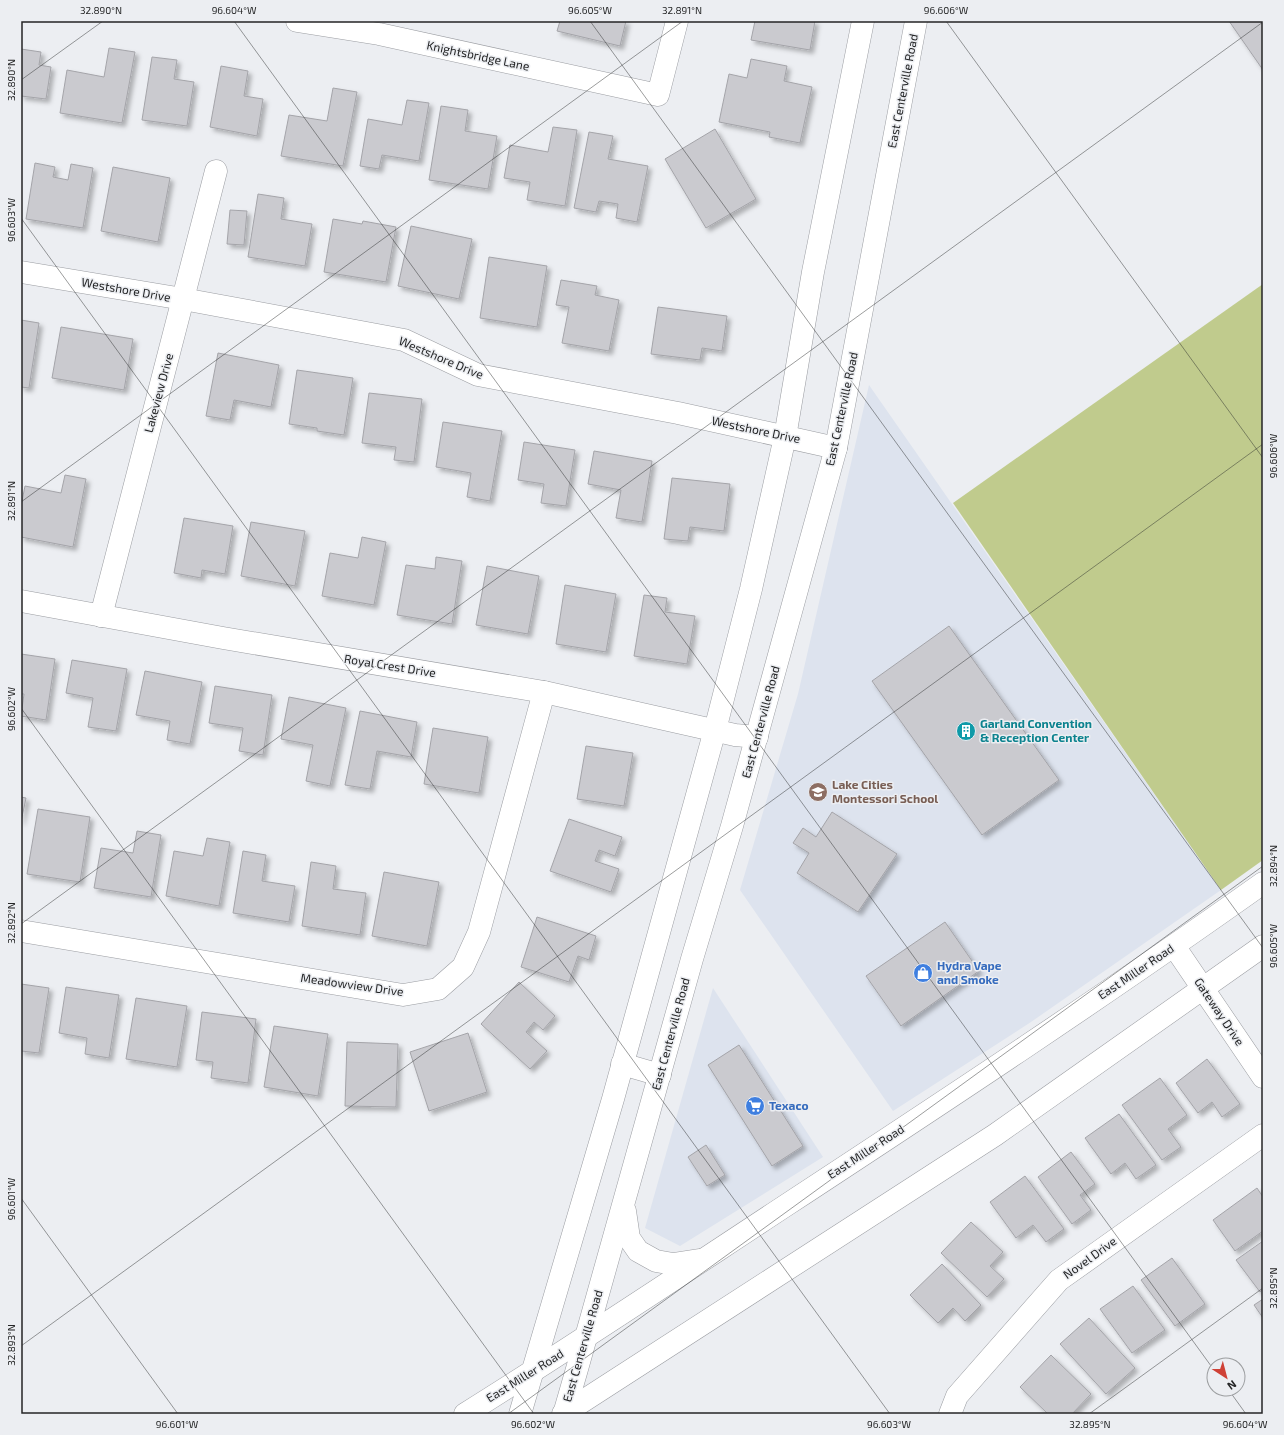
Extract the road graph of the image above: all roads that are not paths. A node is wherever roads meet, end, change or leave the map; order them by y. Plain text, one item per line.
1 (297, 21) edge
2 (676, 21) edge
3 (863, 21) edge
4 (916, 21) edge
5 (380, 28) edge
6 (216, 171) dead end
7 (21, 272) edge
8 (183, 300) junction
9 (785, 437) junction
10 (836, 448) junction
11 (21, 601) edge
12 (101, 616) junction
13 (544, 692) junction
14 (715, 730) junction
15 (757, 737) junction
16 (1263, 883) edge
17 (21, 931) edge
18 (1174, 946) junction
19 (1263, 946) edge
20 (1203, 988) junction
21 (622, 1064) junction
22 (660, 1075) junction
23 (1263, 1078) edge
24 (1263, 1134) edge
25 (624, 1203) junction
26 (704, 1259) junction
27 (587, 1336) junction
28 (532, 1372) junction
29 (464, 1414) edge
30 (520, 1414) edge
31 (564, 1414) edge
32 (950, 1414) edge

1 - 5 main road, Knightsbridge Lane
2 - 5 main road, Knightsbridge Lane
3 - 9 main road
4 - 10 main road, East Centerville Road
6 - 8 main road, Lakeview Drive
7 - 8 main road, Westshore Drive
8 - 9 main road, Westshore Drive
8 - 12 main road, Lakeview Drive
9 - 10 main road, Westshore Drive
9 - 14 main road
10 - 15 main road, East Centerville Road
11 - 12 main road, Royal Crest Drive
12 - 13 main road, Royal Crest Drive
13 - 14 main road, Royal Crest Drive
13 - 17 main road, Meadowview Drive
14 - 15 main road, Royal Crest Drive
14 - 21 main road
15 - 22 main road, East Centerville Road
16 - 18 main road, East Miller Road
18 - 20 main road, Gateway Drive
18 - 26 main road, East Miller Road
19 - 20 main road
20 - 23 main road, Gateway Drive
20 - 31 main road
21 - 22 main road
21 - 28 main road
22 - 25 main road, East Centerville Road
24 - 32 main road, Novel Drive
25 - 26 main road
25 - 27 main road, East Centerville Road
26 - 27 main road, East Miller Road
27 - 28 main road, East Miller Road
27 - 31 main road, East Centerville Road
28 - 29 main road, East Miller Road
28 - 30 main road

